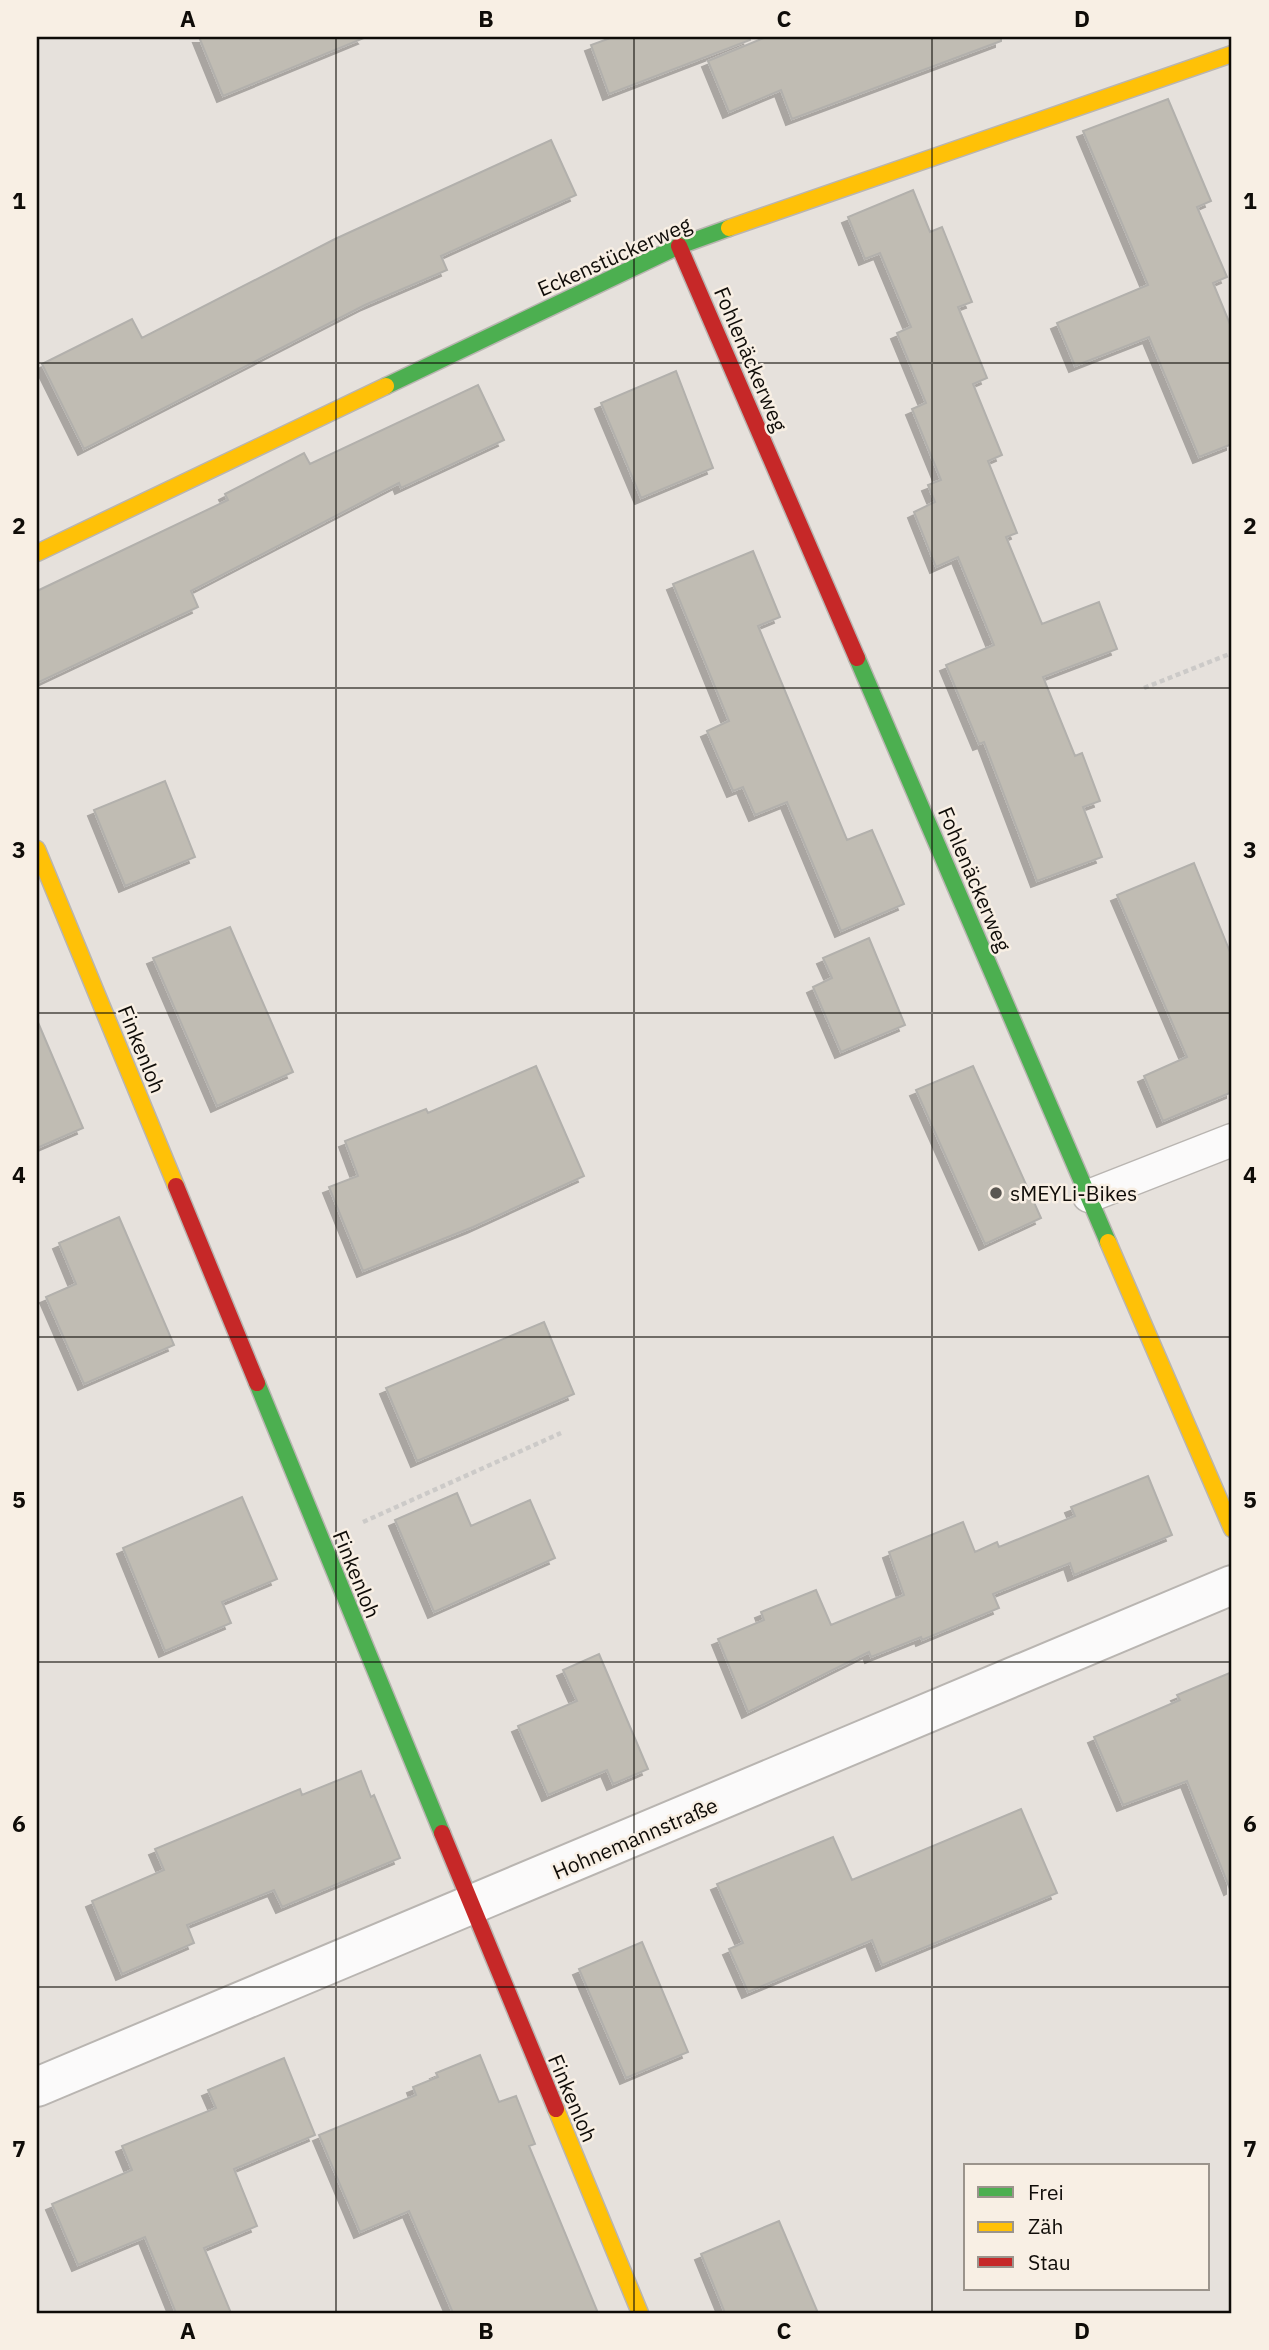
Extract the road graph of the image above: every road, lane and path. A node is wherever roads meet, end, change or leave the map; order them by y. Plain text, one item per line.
1 (1232, 54) edge
2 (679, 246) junction
3 (37, 553) edge
4 (1232, 653) edge
5 (1144, 688) dead end
6 (37, 849) edge
7 (1232, 1140) edge
8 (1089, 1196) junction
9 (561, 1433) dead end
10 (1232, 1529) edge
11 (321, 1541) junction
12 (1232, 1585) edge
13 (472, 1907) junction
14 (37, 2087) edge
15 (640, 2313) edge

1 - 2 street, Eckenstückerweg
2 - 3 street, Eckenstückerweg
2 - 8 street, Fohlenäckerweg
4 - 5 path
6 - 11 street, Finkenloh
7 - 8 lane
8 - 10 street, Fohlenäckerweg
9 - 11 path
11 - 13 street, Finkenloh
12 - 13 street, Hohnemannstraße
13 - 14 street, Hohnemannstraße
13 - 15 street, Finkenloh

